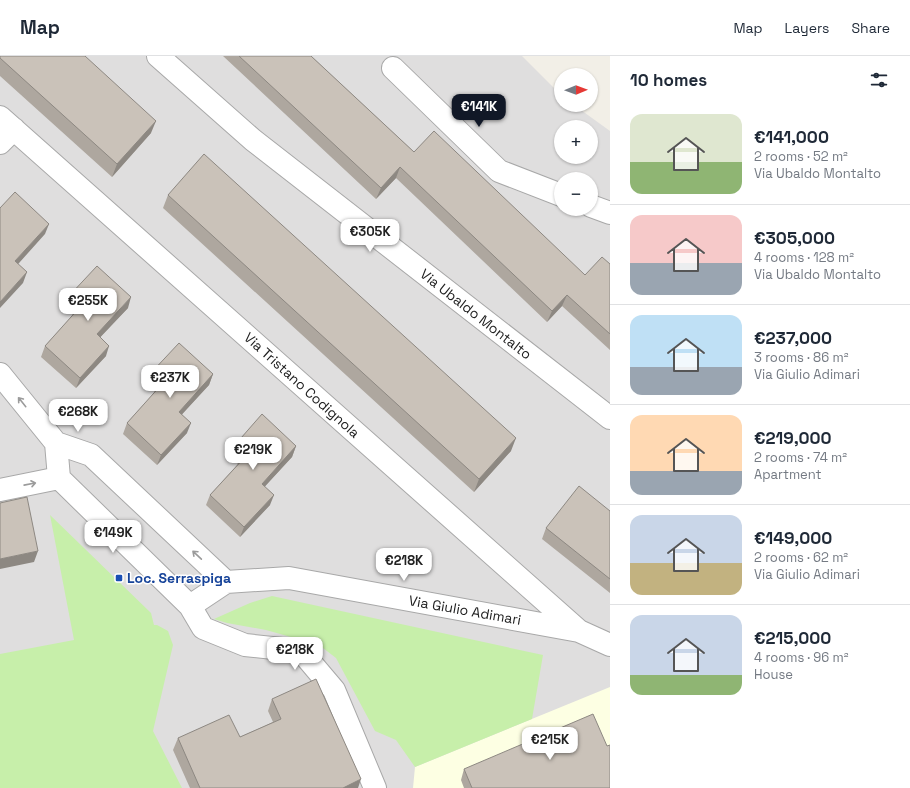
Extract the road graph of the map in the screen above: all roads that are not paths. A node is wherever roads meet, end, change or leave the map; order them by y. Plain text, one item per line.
1 (158, 56) edge
2 (393, 68) dead end
3 (5, 130) edge
4 (554, 192) edge
5 (598, 209) edge
6 (610, 213) edge
7 (0, 374) edge
8 (610, 418) edge
9 (56, 443) junction
10 (59, 478) junction
11 (0, 490) edge
12 (226, 582) junction
13 (190, 606) junction
14 (579, 631) junction
15 (610, 645) edge
16 (375, 788) edge

1 - 8 street, Via Ubaldo Montalto
2 - 4 street
3 - 14 street, Via Tristano Codignola
5 - 6 street
9 -> 7 street
9 - 10 street
12 -> 9 street
11 -> 10 street
10 - 13 street
12 - 13 street
12 - 14 street, Via Giulio Adimari
13 - 16 street
14 - 15 street, Via Tristano Codignola

